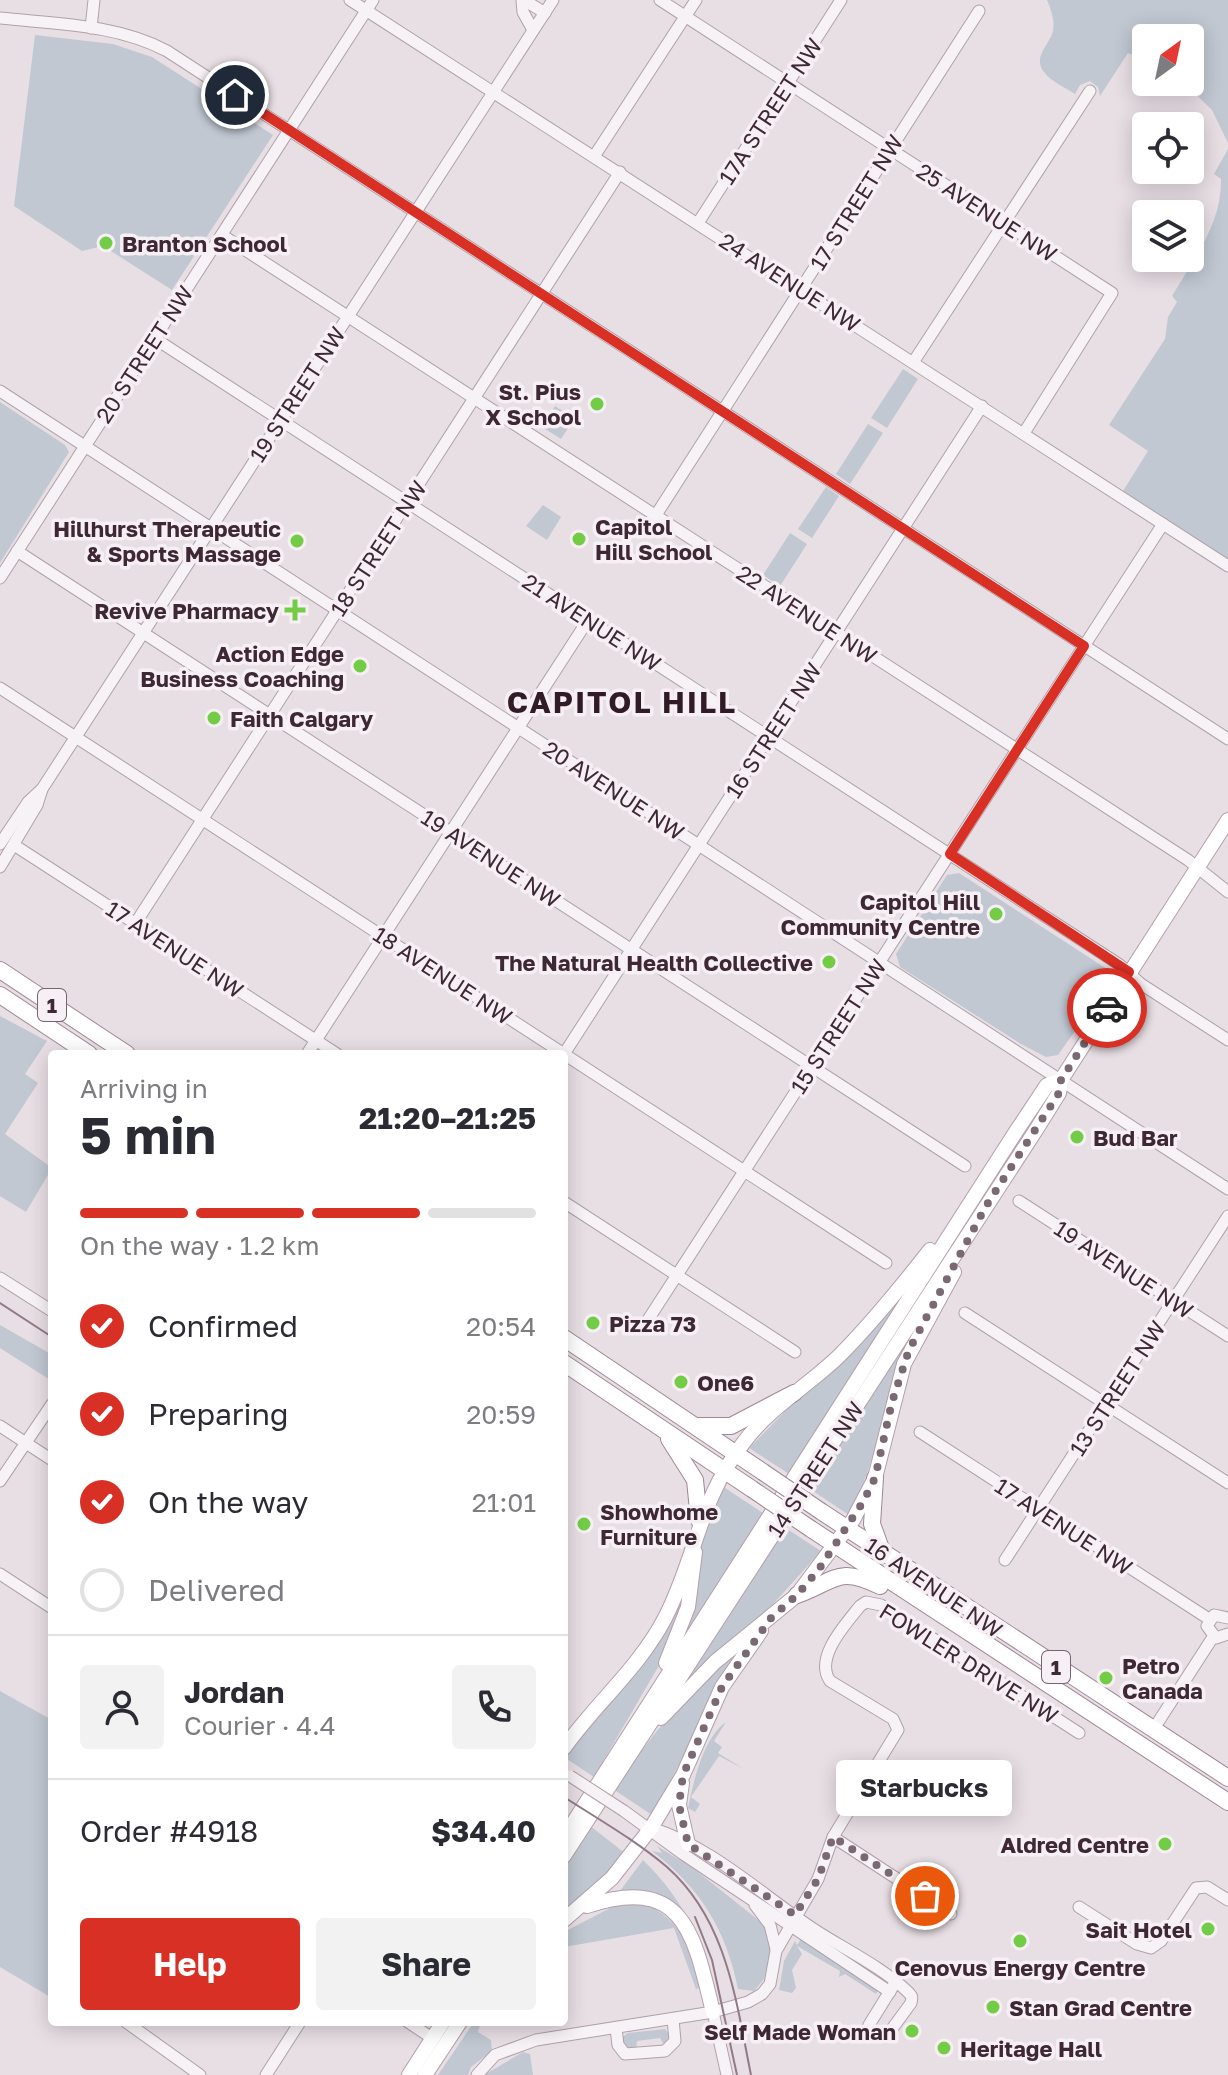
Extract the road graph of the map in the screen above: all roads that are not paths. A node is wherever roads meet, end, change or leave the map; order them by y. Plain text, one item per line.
1 (94, 0) edge
2 (350, 0) edge
3 (523, 0) edge
4 (553, 0) edge
5 (660, 0) edge
6 (696, 0) edge
7 (841, 0) edge
8 (370, 5) edge
9 (979, 11) dead end
10 (545, 13) junction
11 (686, 17) junction
12 (0, 18) edge
13 (91, 28) junction
14 (533, 30) junction
15 (788, 84) junction
16 (494, 90) junction
17 (1090, 91) dead end
18 (289, 130) junction
19 (890, 149) junction
20 (595, 155) junction
21 (620, 172) junction
22 (415, 212) junction
23 (1003, 222) junction
24 (698, 223) junction
25 (222, 235) junction
26 (801, 289) junction
27 (542, 294) junction
28 (348, 316) junction
29 (154, 338) junction
30 (914, 361) junction
31 (0, 391) edge
32 (475, 398) junction
33 (982, 406) junction
34 (723, 411) junction
35 (281, 420) junction
36 (1024, 433) junction
37 (84, 446) junction
38 (408, 502) junction
39 (656, 515) junction
40 (1163, 524) junction
41 (211, 527) junction
42 (903, 528) junction
43 (17, 551) junction
44 (1228, 566) edge
45 (0, 578) edge
46 (338, 610) junction
47 (588, 620) junction
48 (143, 632) junction
49 (836, 632) junction
50 (1084, 646) junction
51 (0, 688) edge
52 (270, 715) junction
53 (518, 727) junction
54 (768, 736) junction
55 (76, 737) junction
56 (1228, 739) edge
57 (1017, 750) junction
58 (202, 819) junction
59 (1228, 820) edge
60 (451, 832) junction
61 (4, 840) edge
62 (698, 845) junction
63 (950, 854) junction
64 (0, 867) edge
65 (1196, 869) junction
66 (1228, 892) edge
67 (135, 924) junction
68 (384, 937) junction
69 (632, 949) junction
70 (879, 962) junction
71 (0, 970) edge
72 (1129, 972) junction
73 (0, 995) edge
74 (1228, 1040) edge
75 (316, 1041) junction
76 (83, 1050) edge
77 (121, 1050) edge
78 (310, 1050) edge
79 (331, 1050) edge
80 (558, 1050) edge
81 (567, 1050) edge
82 (568, 1057) edge
83 (813, 1067) junction
84 (1061, 1080) junction
85 (965, 1166) dead end
86 (744, 1171) junction
87 (1228, 1189) edge
88 (1019, 1201) dead end
89 (980, 1202) junction
90 (568, 1205) edge
91 (1228, 1216) edge
92 (886, 1263) dead end
93 (678, 1275) junction
94 (0, 1278) edge
95 (1173, 1301) junction
96 (48, 1308) edge
97 (965, 1313) dead end
98 (644, 1326) dead end
99 (1228, 1336) edge
100 (568, 1341) edge
101 (795, 1352) dead end
102 (568, 1366) edge
103 (794, 1393) junction
104 (1106, 1405) junction
105 (48, 1410) edge
106 (0, 1426) edge
107 (696, 1426) junction
108 (920, 1432) dead end
109 (667, 1434) junction
110 (25, 1443) junction
111 (736, 1453) junction
112 (48, 1457) edge
113 (723, 1471) junction
114 (875, 1478) junction
115 (0, 1481) edge
116 (1228, 1483) edge
117 (1039, 1509) junction
118 (699, 1520) junction
119 (847, 1529) junction
120 (693, 1544) junction
121 (835, 1546) junction
122 (884, 1556) junction
123 (1005, 1560) dead end
124 (0, 1574) edge
125 (900, 1590) junction
126 (797, 1595) junction
127 (48, 1605) edge
128 (1227, 1616) edge
129 (771, 1618) junction
130 (1209, 1619) junction
131 (1228, 1634) edge
132 (1213, 1637) junction
133 (660, 1686) junction
134 (578, 1728) junction
135 (1153, 1730) junction
136 (645, 1731) junction
137 (568, 1733) edge
138 (1079, 1733) dead end
139 (568, 1742) edge
140 (568, 1775) edge
141 (683, 1775) junction
142 (1228, 1778) edge
143 (1228, 1802) edge
144 (651, 1828) junction
145 (568, 1831) edge
146 (833, 1837) junction
147 (688, 1844) junction
148 (568, 1850) edge
149 (750, 1898) junction
150 (1228, 1900) edge
151 (1079, 1907) dead end
152 (579, 1909) junction
153 (951, 1914) dead end
154 (568, 1917) edge
155 (793, 1920) junction
156 (776, 1951) junction
157 (892, 1988) dead end
158 (713, 2012) junction
159 (673, 2019) junction
160 (132, 2026) edge
161 (297, 2026) edge
162 (414, 2026) edge
163 (440, 2026) edge
164 (457, 2026) edge
165 (616, 2028) junction
166 (432, 2038) junction
167 (200, 2075) edge
168 (266, 2075) edge
169 (409, 2075) edge
170 (425, 2075) edge
171 (477, 2075) edge
172 (727, 2075) edge

1 - 13 street
2 - 8 street, 24 AVENUE NW
3 - 10 street
3 - 14 street
4 - 10 street, 19 STREET NW
5 - 11 street, 25 AVENUE NW
6 - 11 street
7 - 15 street, 17A STREET NW
8 - 16 street, 24 AVENUE NW
8 - 18 street, 20 STREET NW
9 - 19 street, 17 STREET NW
10 - 14 street, 19 STREET NW
11 - 15 street, 25 AVENUE NW
11 - 20 street
12 - 13 street
13 - 18 street
14 - 16 street, 19 STREET NW
15 - 19 street, 25 AVENUE NW
15 - 24 street, 17A STREET NW
16 - 20 street, 24 AVENUE NW
16 - 22 street, 19 STREET NW
17 - 23 street
18 - 22 street
18 - 25 street, 20 STREET NW
19 - 23 street, 25 AVENUE NW
19 - 26 street, 17 STREET NW
20 - 21 street, 24 AVENUE NW
21 - 24 street, 24 AVENUE NW
21 - 27 street, 18 STREET NW
22 - 27 street
22 - 28 street, 19 STREET NW
23 - 30 street
23 - 36 street, 25 AVENUE NW
24 - 26 street, 24 AVENUE NW
25 - 28 street, 22 AVENUE NW
25 - 29 street, 20 STREET NW
26 - 30 street, 24 AVENUE NW
26 - 34 street, 17 STREET NW
27 - 32 street, 18 STREET NW
27 - 34 street
28 - 32 street, 22 AVENUE NW
28 - 35 street, 19 STREET NW
29 - 35 street, 21 AVENUE NW
29 - 37 street, 20 STREET NW
30 - 33 street, 24 AVENUE NW
31 - 37 street, 20 AVENUE NW
32 - 38 street, 18 STREET NW
32 - 39 street, 22 AVENUE NW
33 - 36 street, 24 AVENUE NW
33 - 42 street, 16 STREET NW
34 - 39 street, 17 STREET NW
34 - 42 street
35 - 38 street, 21 AVENUE NW
35 - 41 street, 19 STREET NW
36 - 40 street, 24 AVENUE NW
37 - 41 street, 20 AVENUE NW
37 - 43 street, 20 STREET NW
38 - 46 street, 18 STREET NW
38 - 47 street, 21 AVENUE NW
39 - 49 street, 22 AVENUE NW
40 - 44 street, 24 AVENUE NW
40 - 50 street, 15 STREET NW
41 - 46 street, 20 AVENUE NW
41 - 48 street, 19 STREET NW
42 - 49 street, 16 STREET NW
42 - 50 street
43 - 45 street, 20 STREET NW
43 - 48 street, 19 AVENUE NW
46 - 52 street, 18 STREET NW
46 - 53 street, 20 AVENUE NW
47 - 53 street
47 - 54 street, 21 AVENUE NW
48 - 52 street, 19 AVENUE NW
48 - 55 street, 19 STREET NW
49 - 54 street, 16 STREET NW
49 - 57 street, 22 AVENUE NW
50 - 56 street
50 - 57 street, 15 STREET NW
51 - 55 street, 18 AVENUE NW
52 - 58 street, 18 STREET NW
52 - 60 street, 19 AVENUE NW
53 - 60 street
53 - 62 street, 20 AVENUE NW
54 - 62 street, 16 STREET NW
54 - 63 street, 21 AVENUE NW
55 - 58 street, 18 AVENUE NW
55 - 61 street, 19 STREET NW
57 - 63 street, 15 STREET NW
57 - 65 street, 22 AVENUE NW
58 - 67 street, 18 STREET NW
58 - 68 street, 18 AVENUE NW
59 - 65 main road, 14 STREET NW
60 - 68 street
60 - 69 street, 19 AVENUE NW
61 - 64 street, 19 STREET NW
61 - 67 street, 17 AVENUE NW
62 - 69 street, 16 STREET NW
62 - 70 street, 20 AVENUE NW
63 - 70 street, 15 STREET NW
63 - 72 street, 21 AVENUE NW
65 - 66 street, 22 AVENUE NW
65 - 72 main road, 14 STREET NW
67 - 75 street, 17 AVENUE NW
68 - 75 street
68 - 80 street, 18 AVENUE NW
69 - 81 street, 16 STREET NW
69 - 83 street, 19 AVENUE NW
70 - 83 street, 15 STREET NW
70 - 84 street, 20 AVENUE NW
71 - 77 highway, 1
72 - 74 street, 21 AVENUE NW
72 - 84 main road, 14 STREET NW
73 - 76 highway, 1
75 - 78 street
75 - 79 street, 17 AVENUE NW
82 - 86 street, 18 AVENUE NW
83 - 85 street, 19 AVENUE NW
83 - 86 street, 15 STREET NW
84 - 87 street, 20 AVENUE NW
84 - 89 main road, 14 STREET NW
86 - 92 street, 18 AVENUE NW
86 - 93 street, 15 STREET NW
88 - 95 street, 19 AVENUE NW
89 - 103 main road
89 - 114 main road
89 - 133 main road, 14 STREET NW
89 - 136 main road, 14 STREET NW
90 - 93 street
91 - 95 street, 13 STREET NW
93 - 98 street, 15 STREET NW
93 - 101 street
94 - 96 street
95 - 99 street, 19 AVENUE NW
95 - 104 street, 13 STREET NW
97 - 104 street
100 - 107 highway, 16 AVENUE NW / 1
102 - 109 highway, 16 AVENUE NW / 1
103 - 107 highway
103 - 111 main road
104 - 116 street
104 - 117 street, 13 STREET NW
105 - 110 street
106 - 110 street
107 - 111 highway, 16 AVENUE NW / 1
108 - 117 street, 17 AVENUE NW
109 - 113 highway, 16 AVENUE NW / 1
109 - 118 highway
110 - 112 street
110 - 115 street
111 - 113 main road
111 - 119 highway, 16 AVENUE NW / 1, bridge
113 - 118 main road
113 - 121 highway, 16 AVENUE NW / 1, bridge
114 - 119 main road
114 - 122 highway
117 - 123 street, 13 STREET NW
117 - 130 street, 17 AVENUE NW
118 - 120 main road
119 - 121 main road
119 - 122 highway, 16 AVENUE NW / 1
120 - 133 main road
120 - 134 main road
121 - 125 highway, 16 AVENUE NW / 1
121 - 126 main road
122 - 135 highway, 16 AVENUE NW / 1
124 - 127 street
125 - 126 highway
125 - 143 highway, 16 AVENUE NW / 1
126 - 129 main road
128 - 130 street
129 - 136 main road
129 - 141 main road
130 - 132 street
131 - 132 street
132 - 135 street
133 - 145 main road, 14 STREET NW
134 - 137 main road
134 - 139 main road
135 - 142 highway, 16 AVENUE NW / 1
136 - 148 main road, 14 STREET NW
138 - 146 street, FOWLER DRIVE NW
140 - 144 street, bridge
141 - 144 main road
141 - 147 main road
144 - 147 street
144 - 149 street
144 - 152 main road
146 - 153 street
146 - 155 street, FOWLER DRIVE NW
147 - 155 street
149 - 155 street
149 - 156 street
150 - 151 street
152 - 154 main road
152 - 158 main road
155 - 156 street, FOWLER DRIVE NW
155 - 157 street
156 - 158 street, FOWLER DRIVE NW
158 - 159 street
158 - 172 street
159 - 165 street
159 - 165 street
160 - 167 street
161 - 168 street
162 - 166 street
163 - 166 main road
164 - 170 main road
165 - 171 street
166 - 169 main road

